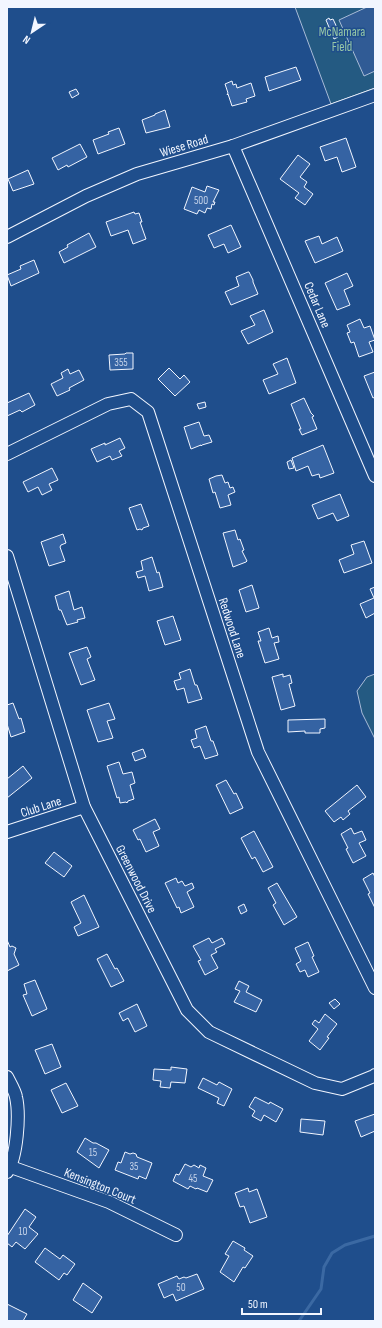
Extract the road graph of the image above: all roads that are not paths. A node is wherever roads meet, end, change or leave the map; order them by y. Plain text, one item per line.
1 (375, 95) edge
2 (233, 146) junction
3 (7, 237) edge
4 (7, 454) edge
5 (375, 476) edge
6 (7, 556) edge
7 (84, 808) junction
8 (7, 832) edge
9 (375, 988) edge
10 (375, 1076) edge
11 (7, 1077) edge
12 (9, 1169) edge
13 (176, 1235) dead end

1 - 2 street, Wiese Road
2 - 3 street, Wiese Road
2 - 5 street, Cedar Lane
4 - 9 street, Redwood Lane
6 - 7 street, Greenwood Drive
7 - 8 street, Club Lane
7 - 10 street, Greenwood Drive
11 - 12 street
12 - 13 street, Kensington Court

